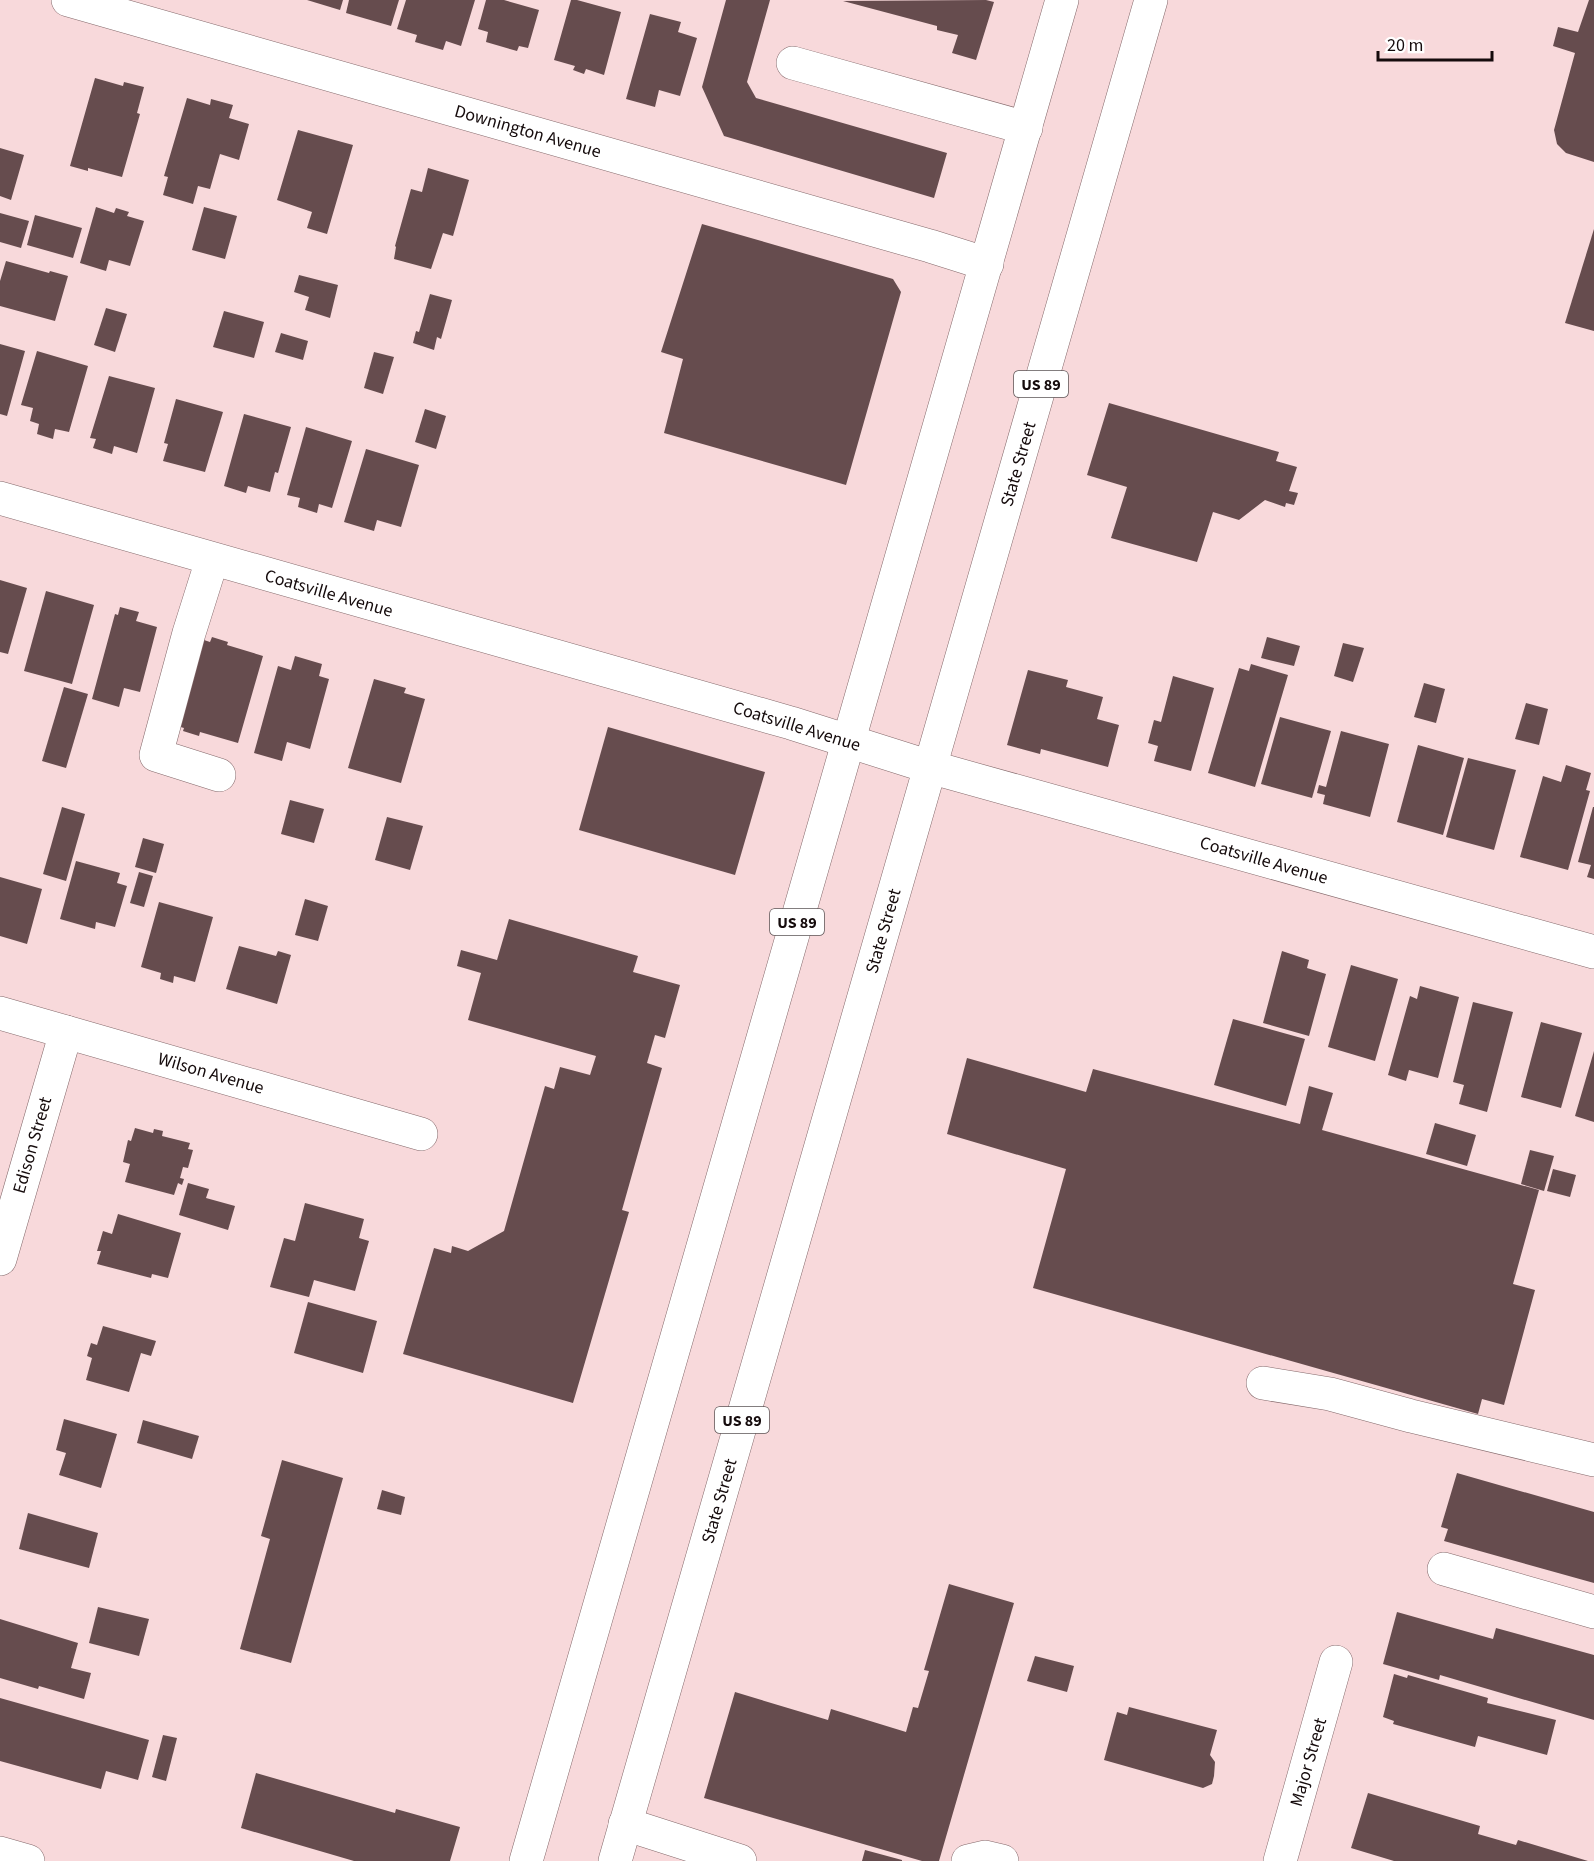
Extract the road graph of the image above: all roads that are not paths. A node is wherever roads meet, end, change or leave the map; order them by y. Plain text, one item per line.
1 (68, 0) edge
2 (1062, 0) edge
3 (1151, 0) edge
4 (793, 63) dead end
5 (1026, 128) junction
6 (987, 264) junction
7 (0, 498) edge
8 (212, 560) junction
9 (849, 742) junction
10 (930, 767) junction
11 (219, 775) dead end
12 (1594, 952) edge
13 (0, 1013) edge
14 (66, 1032) junction
15 (421, 1134) dead end
16 (0, 1259) edge
17 (1263, 1383) dead end
18 (1594, 1460) edge
19 (1443, 1569) dead end
20 (1594, 1612) edge
21 (1336, 1662) dead end
22 (625, 1824) junction
23 (0, 1853) edge
24 (702, 1855) edge
25 (28, 1861) edge
26 (526, 1861) edge
27 (615, 1861) edge
28 (740, 1861) edge
29 (968, 1861) edge
30 (1002, 1861) edge
31 (1280, 1861) edge

1 - 6 main road, Downington Avenue
2 - 5 main road, US 89
3 - 10 main road, State Street / US 89
4 - 5 main road
5 - 6 main road, US 89
6 - 9 main road, US 89
7 - 8 main road, Coatsville Avenue
8 - 9 main road, Coatsville Avenue
8 - 11 main road
9 - 10 main road, Coatsville Avenue
9 - 26 main road, US 89
10 - 12 main road, Coatsville Avenue
10 - 22 main road, State Street / US 89
13 - 14 main road, Wilson Avenue
14 - 15 main road, Wilson Avenue
14 - 16 main road, Edison Street
17 - 18 main road
19 - 20 main road
21 - 31 main road, Major Street
22 - 24 main road
22 - 27 main road, State Street / US 89
23 - 25 main road
24 - 28 main road
29 - 30 main road

